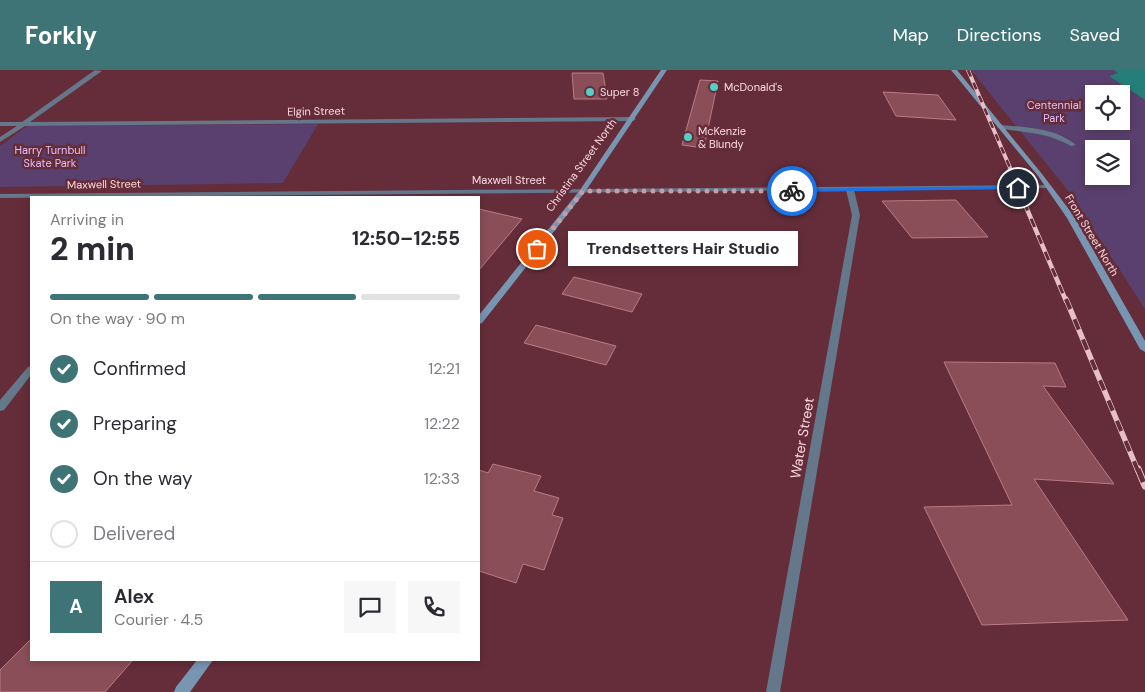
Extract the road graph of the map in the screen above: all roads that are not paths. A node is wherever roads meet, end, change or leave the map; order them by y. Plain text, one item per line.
1 (98, 70) edge
2 (664, 70) edge
3 (954, 70) edge
4 (633, 119) junction
5 (0, 124) edge
6 (22, 124) junction
7 (1000, 127) junction
8 (0, 140) edge
9 (1073, 145) dead end
10 (1049, 187) junction
11 (850, 190) junction
12 (583, 191) junction
13 (0, 196) edge
14 (176, 196) edge
15 (480, 320) edge
16 (1145, 349) edge
17 (30, 370) edge
18 (0, 407) edge
19 (205, 661) edge
20 (181, 692) edge
21 (773, 692) edge

1 - 6 street
2 - 4 main road, Christina Street North
3 - 7 main road, Front Street North
4 - 6 street, Elgin Street
4 - 12 main road, Christina Street North
5 - 6 street, Elgin Street
6 - 8 street
7 - 9 street
7 - 10 main road, Front Street North
10 - 11 street, Maxwell Street
10 - 16 main road, Front Street North
11 - 12 street, Maxwell Street
11 - 21 street, Water Street
12 - 14 street, Maxwell Street
12 - 15 main road, Christina Street North
13 - 14 street, Maxwell Street
17 - 18 street
19 - 20 main road

